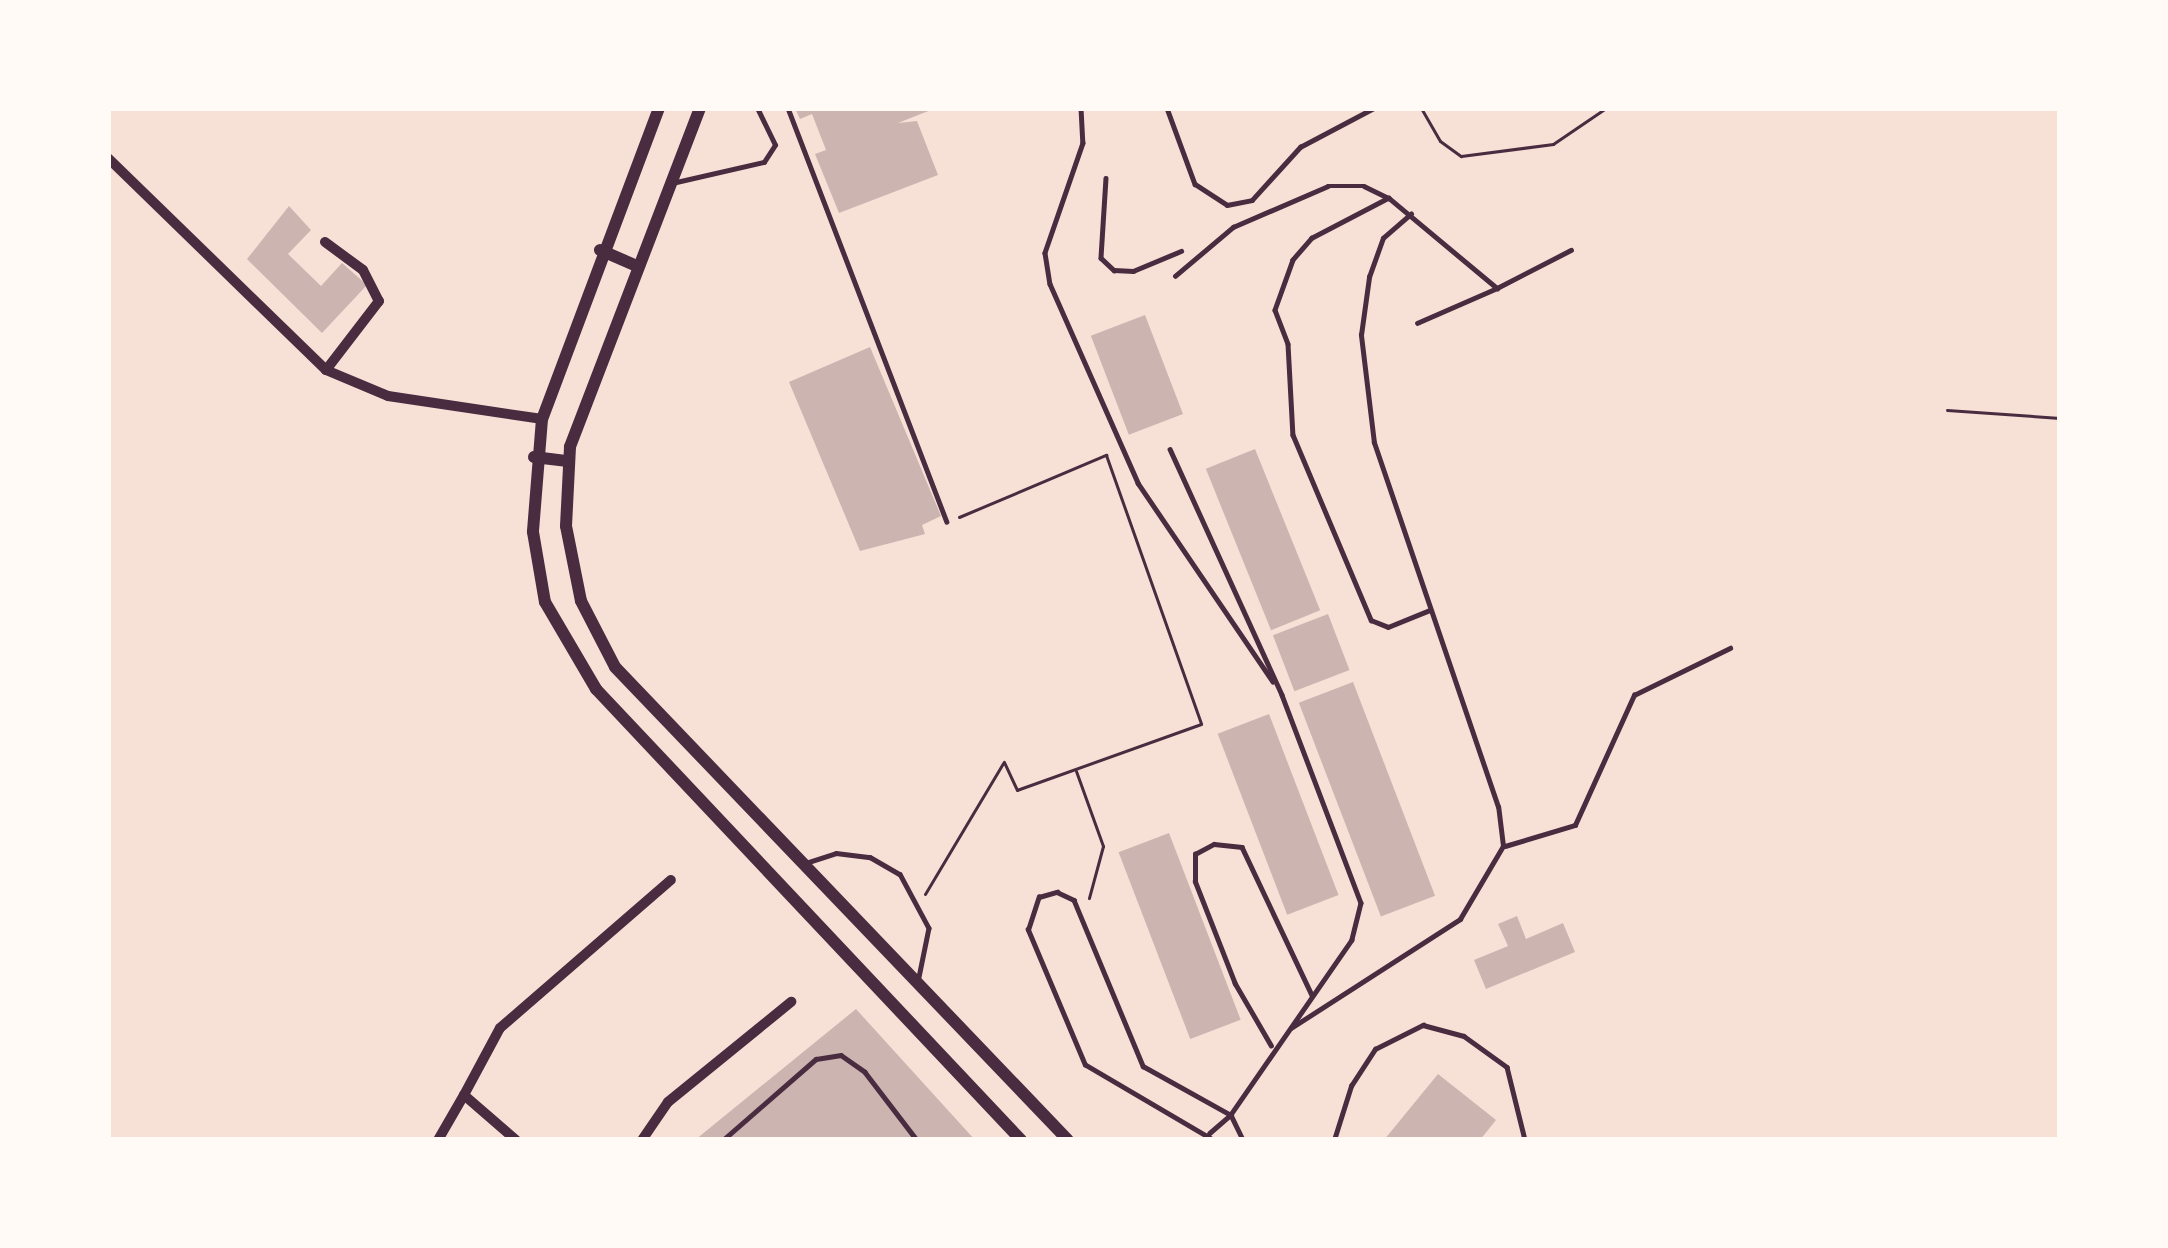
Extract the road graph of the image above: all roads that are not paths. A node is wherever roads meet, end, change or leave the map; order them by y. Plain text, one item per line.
1 (658, 108) edge
2 (700, 108) edge
3 (757, 108) edge
4 (788, 108) edge
5 (1081, 108) edge
6 (1167, 108) edge
7 (1374, 108) edge
8 (108, 158) edge
9 (1106, 178) dead end
10 (672, 183) junction
11 (1389, 198) junction
12 (1411, 214) junction
13 (325, 242) dead end
14 (601, 250) junction
15 (1571, 250) dead end
16 (1180, 251) dead end
17 (637, 266) junction
18 (1175, 276) dead end
19 (1497, 288) junction
20 (1417, 323) dead end
21 (326, 370) junction
22 (542, 419) junction
23 (1170, 448) dead end
24 (534, 457) junction
25 (568, 461) junction
26 (947, 523) road end
27 (1431, 610) junction
28 (1730, 647) dead end
29 (1282, 695) junction
30 (1503, 846) junction
31 (803, 863) junction
32 (671, 880) dead end
33 (917, 982) junction
34 (1312, 995) junction
35 (790, 1002) dead end
36 (1291, 1028) junction
37 (1271, 1046) junction
38 (464, 1096) junction
39 (1231, 1114) junction
40 (1212, 1136) edge
41 (438, 1140) edge
42 (516, 1140) edge
43 (642, 1140) edge
44 (723, 1140) edge
45 (916, 1140) edge
46 (1021, 1140) edge
47 (1069, 1140) edge
48 (1243, 1140) edge
49 (1334, 1140) edge
50 (1525, 1140) edge

1 - 14 street
2 - 10 street
3 - 10 lane
4 - 26 lane
5 - 29 lane
6 - 7 lane
8 - 21 street
9 - 16 lane
10 - 17 street
11 - 12 lane
11 - 18 lane
11 - 27 lane
12 - 19 lane
12 - 27 lane
13 - 21 street
14 - 17 street
14 - 22 street
15 - 19 lane
17 - 25 street
19 - 20 lane
21 - 22 street
22 - 24 street
23 - 29 lane
24 - 25 street
24 - 46 street
25 - 31 street
27 - 30 lane
28 - 30 lane
29 - 34 lane
30 - 36 lane
31 - 33 street
31 - 33 lane
32 - 38 street
33 - 47 street
34 - 36 lane
34 - 37 lane
35 - 43 street
36 - 37 lane
37 - 39 lane
38 - 41 street
38 - 42 street
39 - 40 lane
39 - 40 lane
39 - 48 lane
44 - 45 lane
49 - 50 lane

